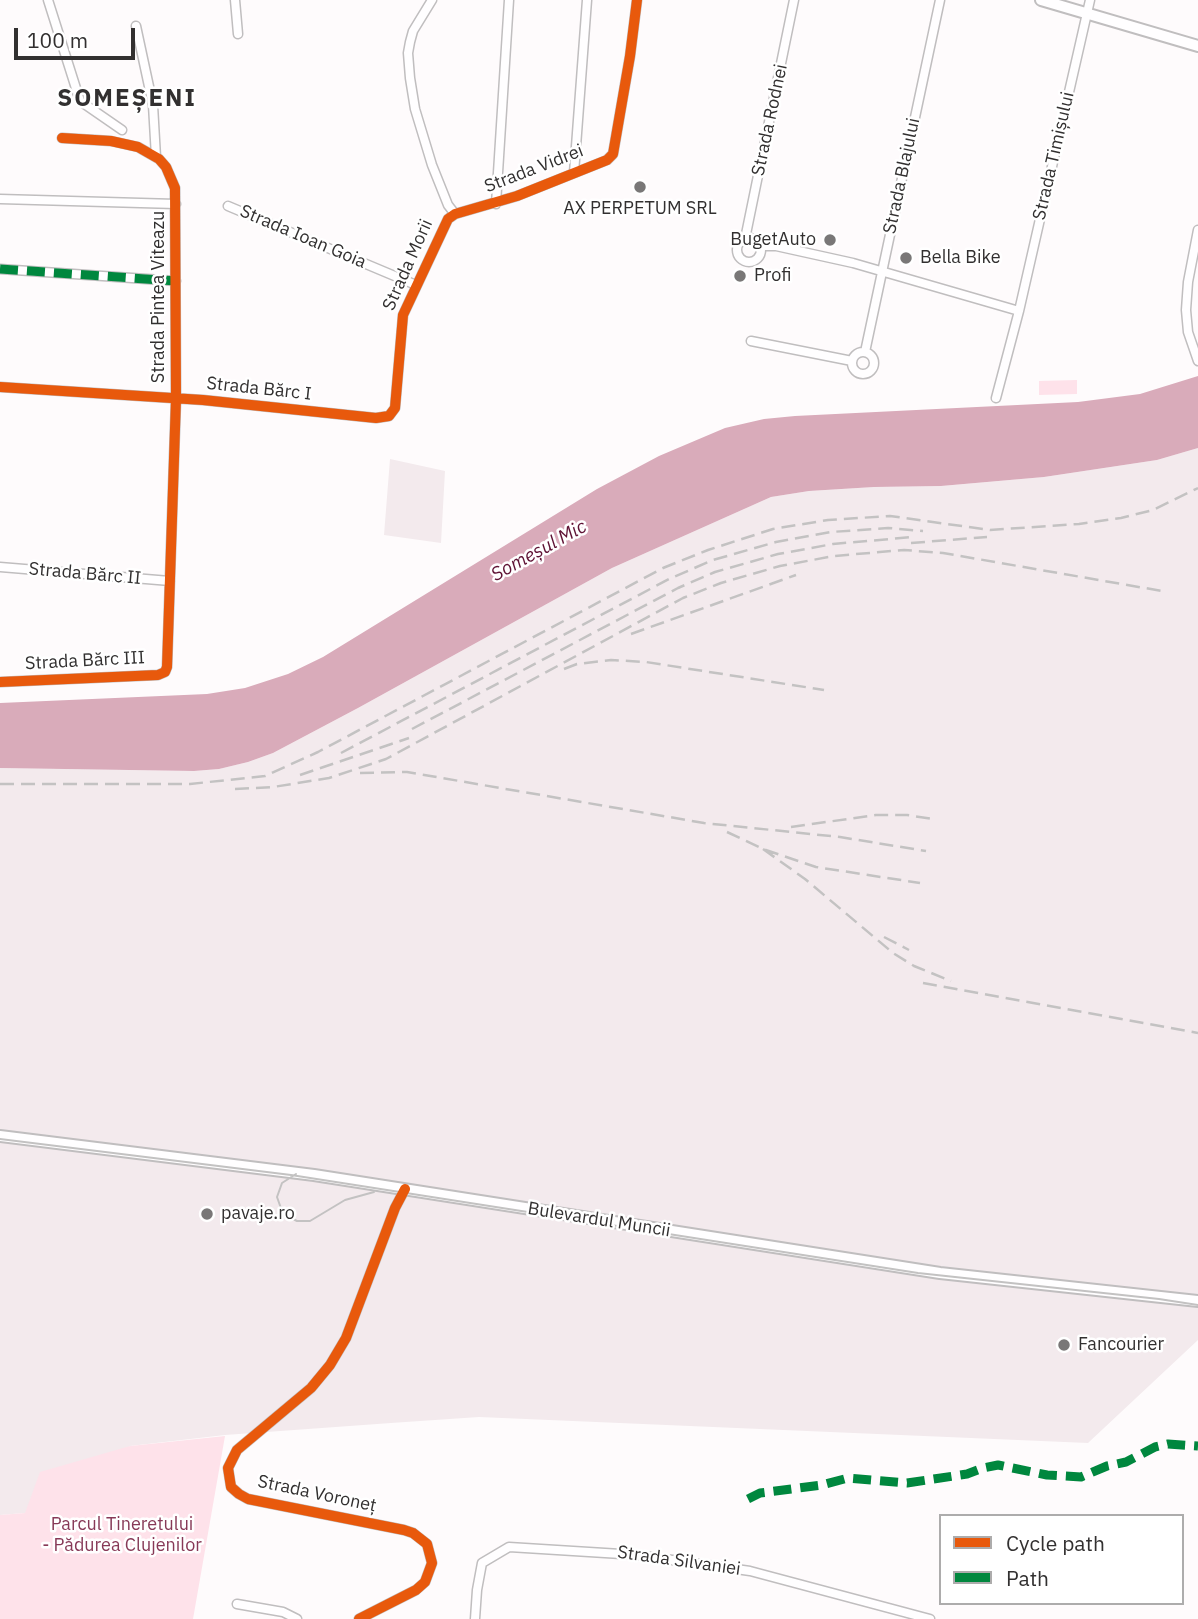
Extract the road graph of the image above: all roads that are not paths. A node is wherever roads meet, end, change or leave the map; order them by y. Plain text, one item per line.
1 (48, 0) edge
2 (235, 0) edge
3 (432, 0) edge
4 (509, 0) edge
5 (587, 0) edge
6 (637, 0) edge
7 (794, 0) edge
8 (940, 0) edge
9 (1041, 0) edge
10 (1090, 0) edge
11 (1087, 13) junction
12 (136, 26) dead end
13 (237, 34) dead end
14 (1198, 46) edge
15 (122, 130) dead end
16 (62, 138) dead end
17 (156, 157) junction
18 (574, 173) junction
19 (0, 199) edge
20 (176, 204) junction
21 (496, 204) junction
22 (228, 206) dead end
23 (455, 214) junction
24 (1198, 230) edge
25 (745, 239) junction
26 (760, 246) junction
27 (0, 269) edge
28 (881, 271) junction
29 (176, 281) junction
30 (416, 285) junction
31 (1018, 311) junction
32 (751, 341) dead end
33 (865, 352) junction
34 (852, 361) junction
35 (1198, 361) edge
36 (0, 387) edge
37 (996, 398) dead end
38 (176, 399) junction
39 (389, 416) joint
40 (0, 566) edge
41 (170, 581) junction
42 (167, 667) joint
43 (0, 682) edge
44 (0, 1136) edge
45 (405, 1189) junction
46 (1198, 1301) edge
47 (237, 1604) dead end
48 (297, 1619) edge
49 (359, 1619) edge
50 (475, 1619) edge
51 (930, 1619) edge

1 - 15 street
2 - 13 street
3 - 23 street, Strada Morii
4 - 21 street
5 - 18 street
6 - 18 street, Strada Vidrei
7 - 25 street, Strada Rodnei
8 - 28 street, Strada Blajului
9 - 11 main road
10 - 11 street, Strada Timișului
11 - 14 main road
11 - 31 street, Strada Timișului
12 - 17 street
16 - 17 street
17 - 20 street, Strada Pintea Viteazu
18 - 21 street, Strada Vidrei
19 - 20 street
20 - 29 street, Strada Pintea Viteazu
21 - 23 street, Strada Vidrei
22 - 30 street, Strada Ioan Goia
23 - 30 street, Strada Morii
24 - 35 street
25 - 26 street
25 - 26 street
26 - 28 street
27 - 29 street
28 - 31 street
28 - 33 street, Strada Blajului
29 - 38 street, Strada Pintea Viteazu
30 - 39 street, Strada Morii
31 - 37 street, Strada Timișului
32 - 34 street, Strada Blajului
33 - 34 street
33 - 34 street, Strada Blajului
36 - 38 street, Strada Bărc I
38 - 39 street, Strada Bărc I
38 - 41 street, Strada Pintea Viteazu
40 - 41 street, Strada Bărc II
41 - 42 street, Strada Pintea Viteazu
42 - 43 street, Strada Bărc III
44 - 45 main road, Bulevardul Muncii
45 - 46 main road, Bulevardul Muncii
45 - 49 street, Strada Voroneț
47 - 48 street
50 - 51 street, Strada Silvaniei

